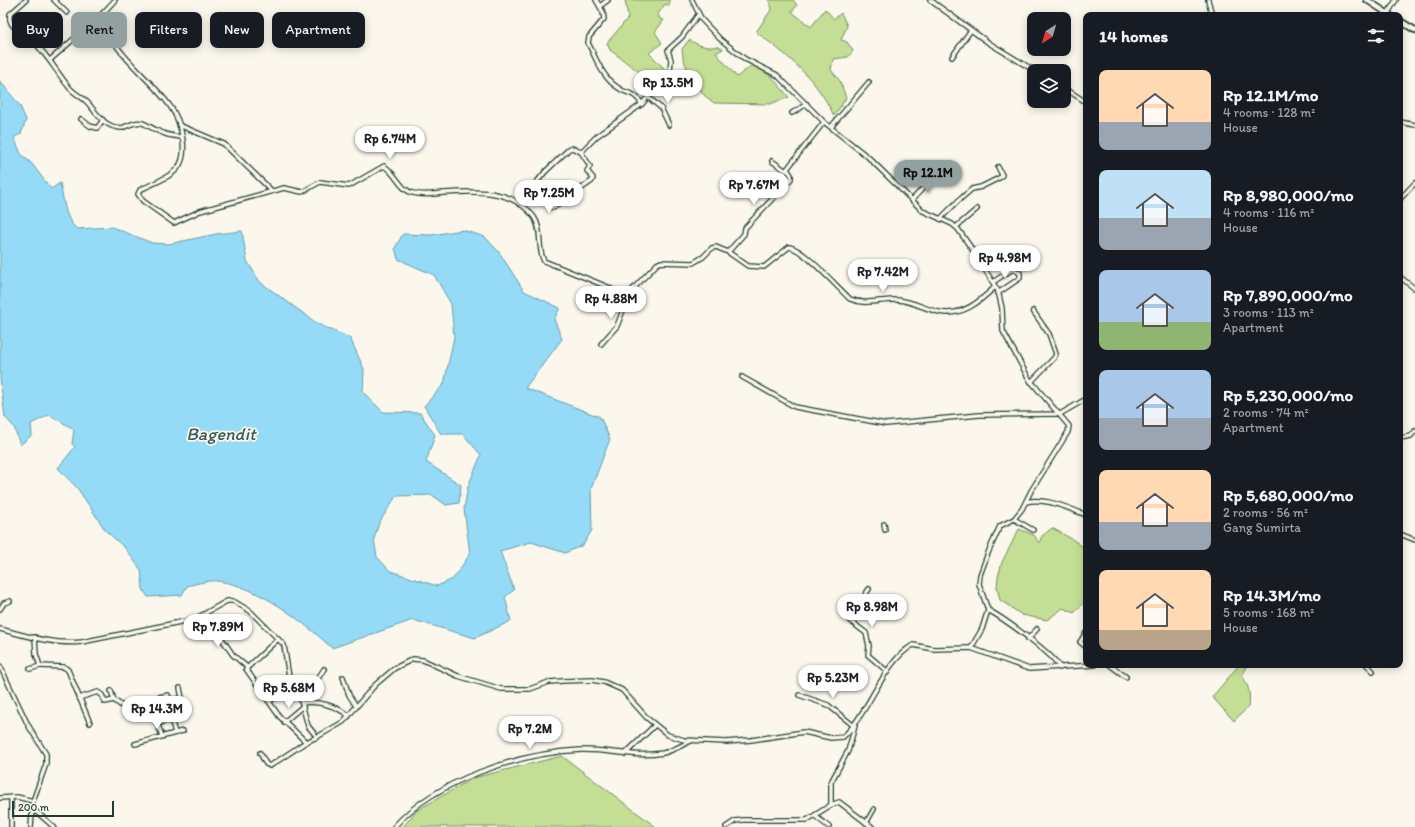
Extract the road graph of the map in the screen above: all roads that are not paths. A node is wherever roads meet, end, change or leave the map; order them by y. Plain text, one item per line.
1 (26, 0) edge
2 (54, 0) edge
3 (115, 0) edge
4 (596, 0) edge
5 (608, 0) edge
6 (692, 0) edge
7 (930, 0) edge
8 (1208, 0) edge
9 (1367, 0) edge
10 (1396, 0) edge
11 (600, 6) junction
12 (104, 12) edge
13 (1211, 12) edge
14 (1386, 12) edge
15 (1390, 12) edge
16 (67, 13) dead end
17 (698, 15) junction
18 (1403, 23) edge
19 (971, 30) junction
20 (1415, 30) edge
21 (71, 41) edge
22 (119, 48) edge
23 (952, 57) dead end
24 (50, 60) junction
25 (1027, 66) edge
26 (869, 82) dead end
27 (1071, 92) edge
28 (648, 97) junction
29 (1083, 100) edge
30 (642, 104) junction
31 (806, 104) junction
32 (792, 113) dead end
33 (81, 118) dead end
34 (103, 120) junction
35 (824, 122) junction
36 (1403, 123) edge
37 (179, 125) junction
38 (669, 125) dead end
39 (1415, 125) edge
40 (831, 128) junction
41 (182, 137) junction
42 (581, 152) junction
43 (772, 161) dead end
44 (998, 167) dead end
45 (787, 169) junction
46 (932, 178) dead end
47 (1415, 183) edge
48 (530, 190) junction
49 (272, 191) junction
50 (1403, 196) edge
51 (912, 200) junction
52 (519, 204) junction
53 (977, 209) dead end
54 (940, 219) junction
55 (956, 227) junction
56 (728, 252) junction
57 (1403, 279) edge
58 (993, 282) junction
59 (995, 287) junction
60 (1414, 288) dead end
61 (998, 293) junction
62 (627, 300) junction
63 (1033, 311) dead end
64 (601, 344) dead end
65 (742, 377) dead end
66 (1031, 382) junction
67 (1083, 401) edge
68 (1060, 414) junction
69 (1415, 431) edge
70 (1403, 437) edge
71 (1025, 503) junction
72 (1083, 514) edge
73 (1014, 519) junction
74 (884, 524) dead end
75 (885, 530) dead end
76 (1033, 530) dead end
77 (1403, 535) edge
78 (1415, 540) edge
79 (869, 589) dead end
80 (10, 601) dead end
81 (2, 603) edge
82 (0, 609) edge
83 (988, 610) junction
84 (205, 614) junction
85 (0, 629) edge
86 (1037, 629) dead end
87 (35, 637) junction
88 (278, 639) junction
89 (1028, 639) junction
90 (971, 648) junction
91 (0, 666) edge
92 (40, 666) junction
93 (1083, 666) edge
94 (247, 667) junction
95 (1060, 668) junction
96 (1114, 668) edge
97 (1370, 668) edge
98 (30, 669) dead end
99 (324, 669) dead end
100 (1373, 671) dead end
101 (888, 672) junction
102 (343, 677) dead end
103 (1126, 677) dead end
104 (293, 686) junction
105 (180, 688) dead end
106 (111, 690) dead end
107 (799, 695) dead end
108 (300, 697) junction
109 (80, 698) junction
110 (114, 700) junction
111 (170, 701) junction
112 (270, 702) junction
113 (302, 704) junction
114 (356, 706) junction
115 (349, 716) junction
116 (155, 717) dead end
117 (171, 719) junction
118 (284, 722) junction
119 (90, 723) dead end
120 (158, 724) junction
121 (656, 726) junction
122 (855, 726) junction
123 (183, 731) dead end
124 (175, 733) junction
125 (162, 736) junction
126 (317, 737) junction
127 (679, 739) junction
128 (692, 740) junction
129 (306, 742) junction
130 (135, 744) dead end
131 (682, 745) junction
132 (260, 753) dead end
133 (625, 754) junction
134 (11, 797) junction
135 (0, 798) edge
136 (33, 801) junction
137 (830, 804) junction
138 (33, 809) junction
139 (874, 809) dead end
140 (815, 816) junction
141 (866, 823) junction
142 (824, 825) edge
143 (11, 827) edge
144 (31, 827) edge
145 (54, 827) edge
146 (394, 827) edge
147 (726, 827) edge
148 (829, 827) edge
149 (872, 827) edge

1 - 24 street
2 - 16 street
3 - 12 street
4 - 11 street
5 - 11 street
6 - 17 street
7 - 19 street
8 - 13 street
9 - 14 main road
10 - 15 street
11 - 30 street
17 - 28 street
17 - 31 street
18 - 20 main road
19 - 23 street
19 - 25 street
21 - 24 street
22 - 37 street
24 - 34 street
26 - 40 street
27 - 29 street
28 - 30 street
28 - 38 street
30 - 42 street
31 - 32 street
31 - 35 street
33 - 34 street
34 - 41 street
35 - 40 street
35 - 45 street
36 - 39 street
37 - 41 street
37 - 49 street
40 - 51 street
41 - 49 street
42 - 48 street
42 - 48 street
43 - 45 street
44 - 54 street
45 - 56 street
46 - 51 street
47 - 50 street
48 - 52 street
49 - 52 street
51 - 54 street
52 - 62 street
53 - 55 street
54 - 55 street
55 - 58 street
56 - 59 street
56 - 62 street
57 - 60 street
58 - 59 street
58 - 61 street
59 - 61 street
61 - 66 street
62 - 64 street
63 - 66 street
65 - 68 street
66 - 68 street
67 - 68 street
68 - 71 street
69 - 70 street
71 - 72 street
71 - 73 street
73 - 76 street
73 - 83 street
74 - 75 street
77 - 78 street
79 - 101 street
80 - 81 street
81 - 82 street
83 - 89 street
83 - 90 street
84 - 87 street
84 - 88 street
84 - 94 street
85 - 87 street
86 - 89 street
87 - 92 street
88 - 94 street
88 - 104 street
89 - 95 street
90 - 95 street
90 - 101 street
91 - 136 street
92 - 98 street
92 - 109 street
93 - 95 street
94 - 112 street
96 - 103 street
97 - 100 street
99 - 108 street
101 - 122 street
102 - 114 street
104 - 108 street
104 - 112 street
105 - 111 street
106 - 110 street
107 - 122 street
108 - 113 street
109 - 110 street
109 - 119 street
110 - 111 street
111 - 117 street
112 - 118 street
113 - 115 street
113 - 118 street
113 - 126 street
114 - 115 street
114 - 121 street
115 - 126 street
116 - 120 street
117 - 120 street
117 - 124 street
118 - 129 street
120 - 125 street
121 - 127 street
121 - 133 street
122 - 128 street
122 - 137 street
123 - 124 street
124 - 125 street
125 - 130 street
126 - 129 street
127 - 128 street
127 - 131 street
128 - 131 street
129 - 132 street
131 - 133 street
133 - 146 street
134 - 135 street
134 - 136 street
134 - 143 street
136 - 138 street
137 - 140 street
137 - 141 street
138 - 144 street
138 - 145 street
139 - 141 street
140 - 142 street
140 - 147 street
141 - 149 street
142 - 148 street

